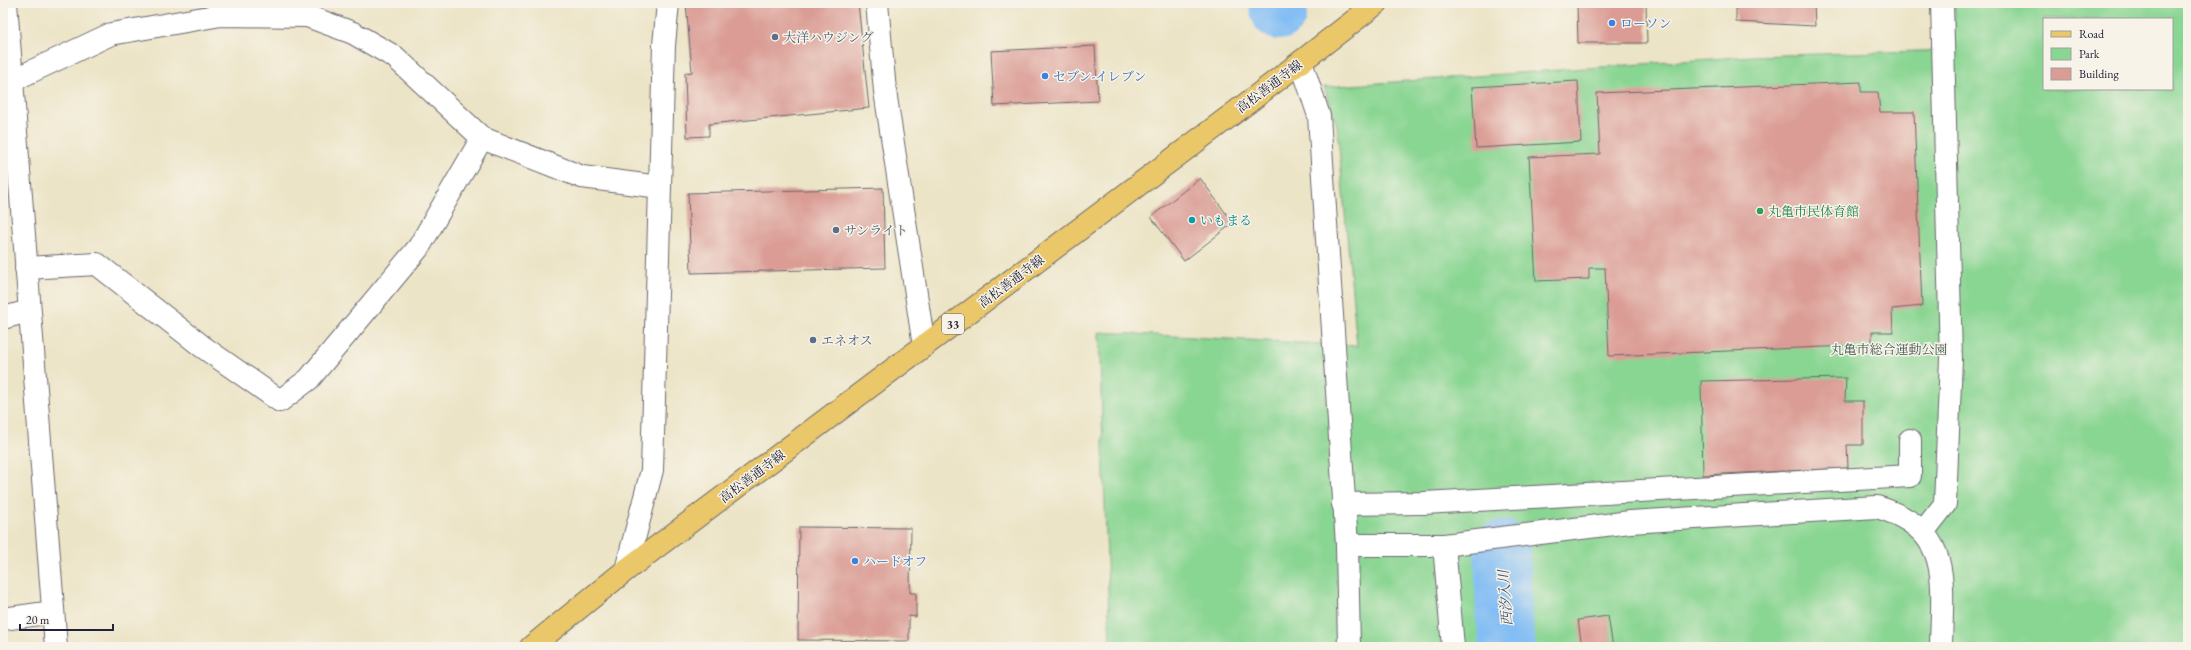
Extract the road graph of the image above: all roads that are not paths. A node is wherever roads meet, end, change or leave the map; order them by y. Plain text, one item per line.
1 (6, 3) edge
2 (668, 3) edge
3 (877, 3) edge
4 (1377, 3) edge
5 (1942, 3) edge
6 (308, 10) edge
7 (1301, 62) junction
8 (11, 81) junction
9 (482, 138) junction
10 (660, 187) junction
11 (26, 268) junction
12 (29, 311) junction
13 (3, 318) edge
14 (924, 346) junction
15 (1910, 440) dead end
16 (1344, 504) junction
17 (1923, 532) junction
18 (1347, 545) junction
19 (1444, 545) junction
20 (626, 570) junction
21 (53, 612) junction
22 (3, 619) edge
23 (56, 647) edge
24 (531, 647) edge
25 (1349, 647) edge
26 (1453, 647) edge
27 (1941, 647) edge

1 - 8 street
2 - 10 street
3 - 14 street
4 - 7 main road, 高松善通寺線 / 33
5 - 17 street
6 - 8 street
6 - 9 street
7 - 14 main road, 高松善通寺線 / 33
7 - 16 street
8 - 11 street
9 - 10 street
9 - 11 street
10 - 20 street
11 - 12 street
12 - 13 street
12 - 21 street
14 - 20 main road, 高松善通寺線 / 33
15 - 16 street
16 - 18 street
17 - 19 street
17 - 27 street
18 - 19 street
18 - 25 street
19 - 26 street
20 - 24 main road, 高松善通寺線 / 33
21 - 22 street
21 - 23 street

